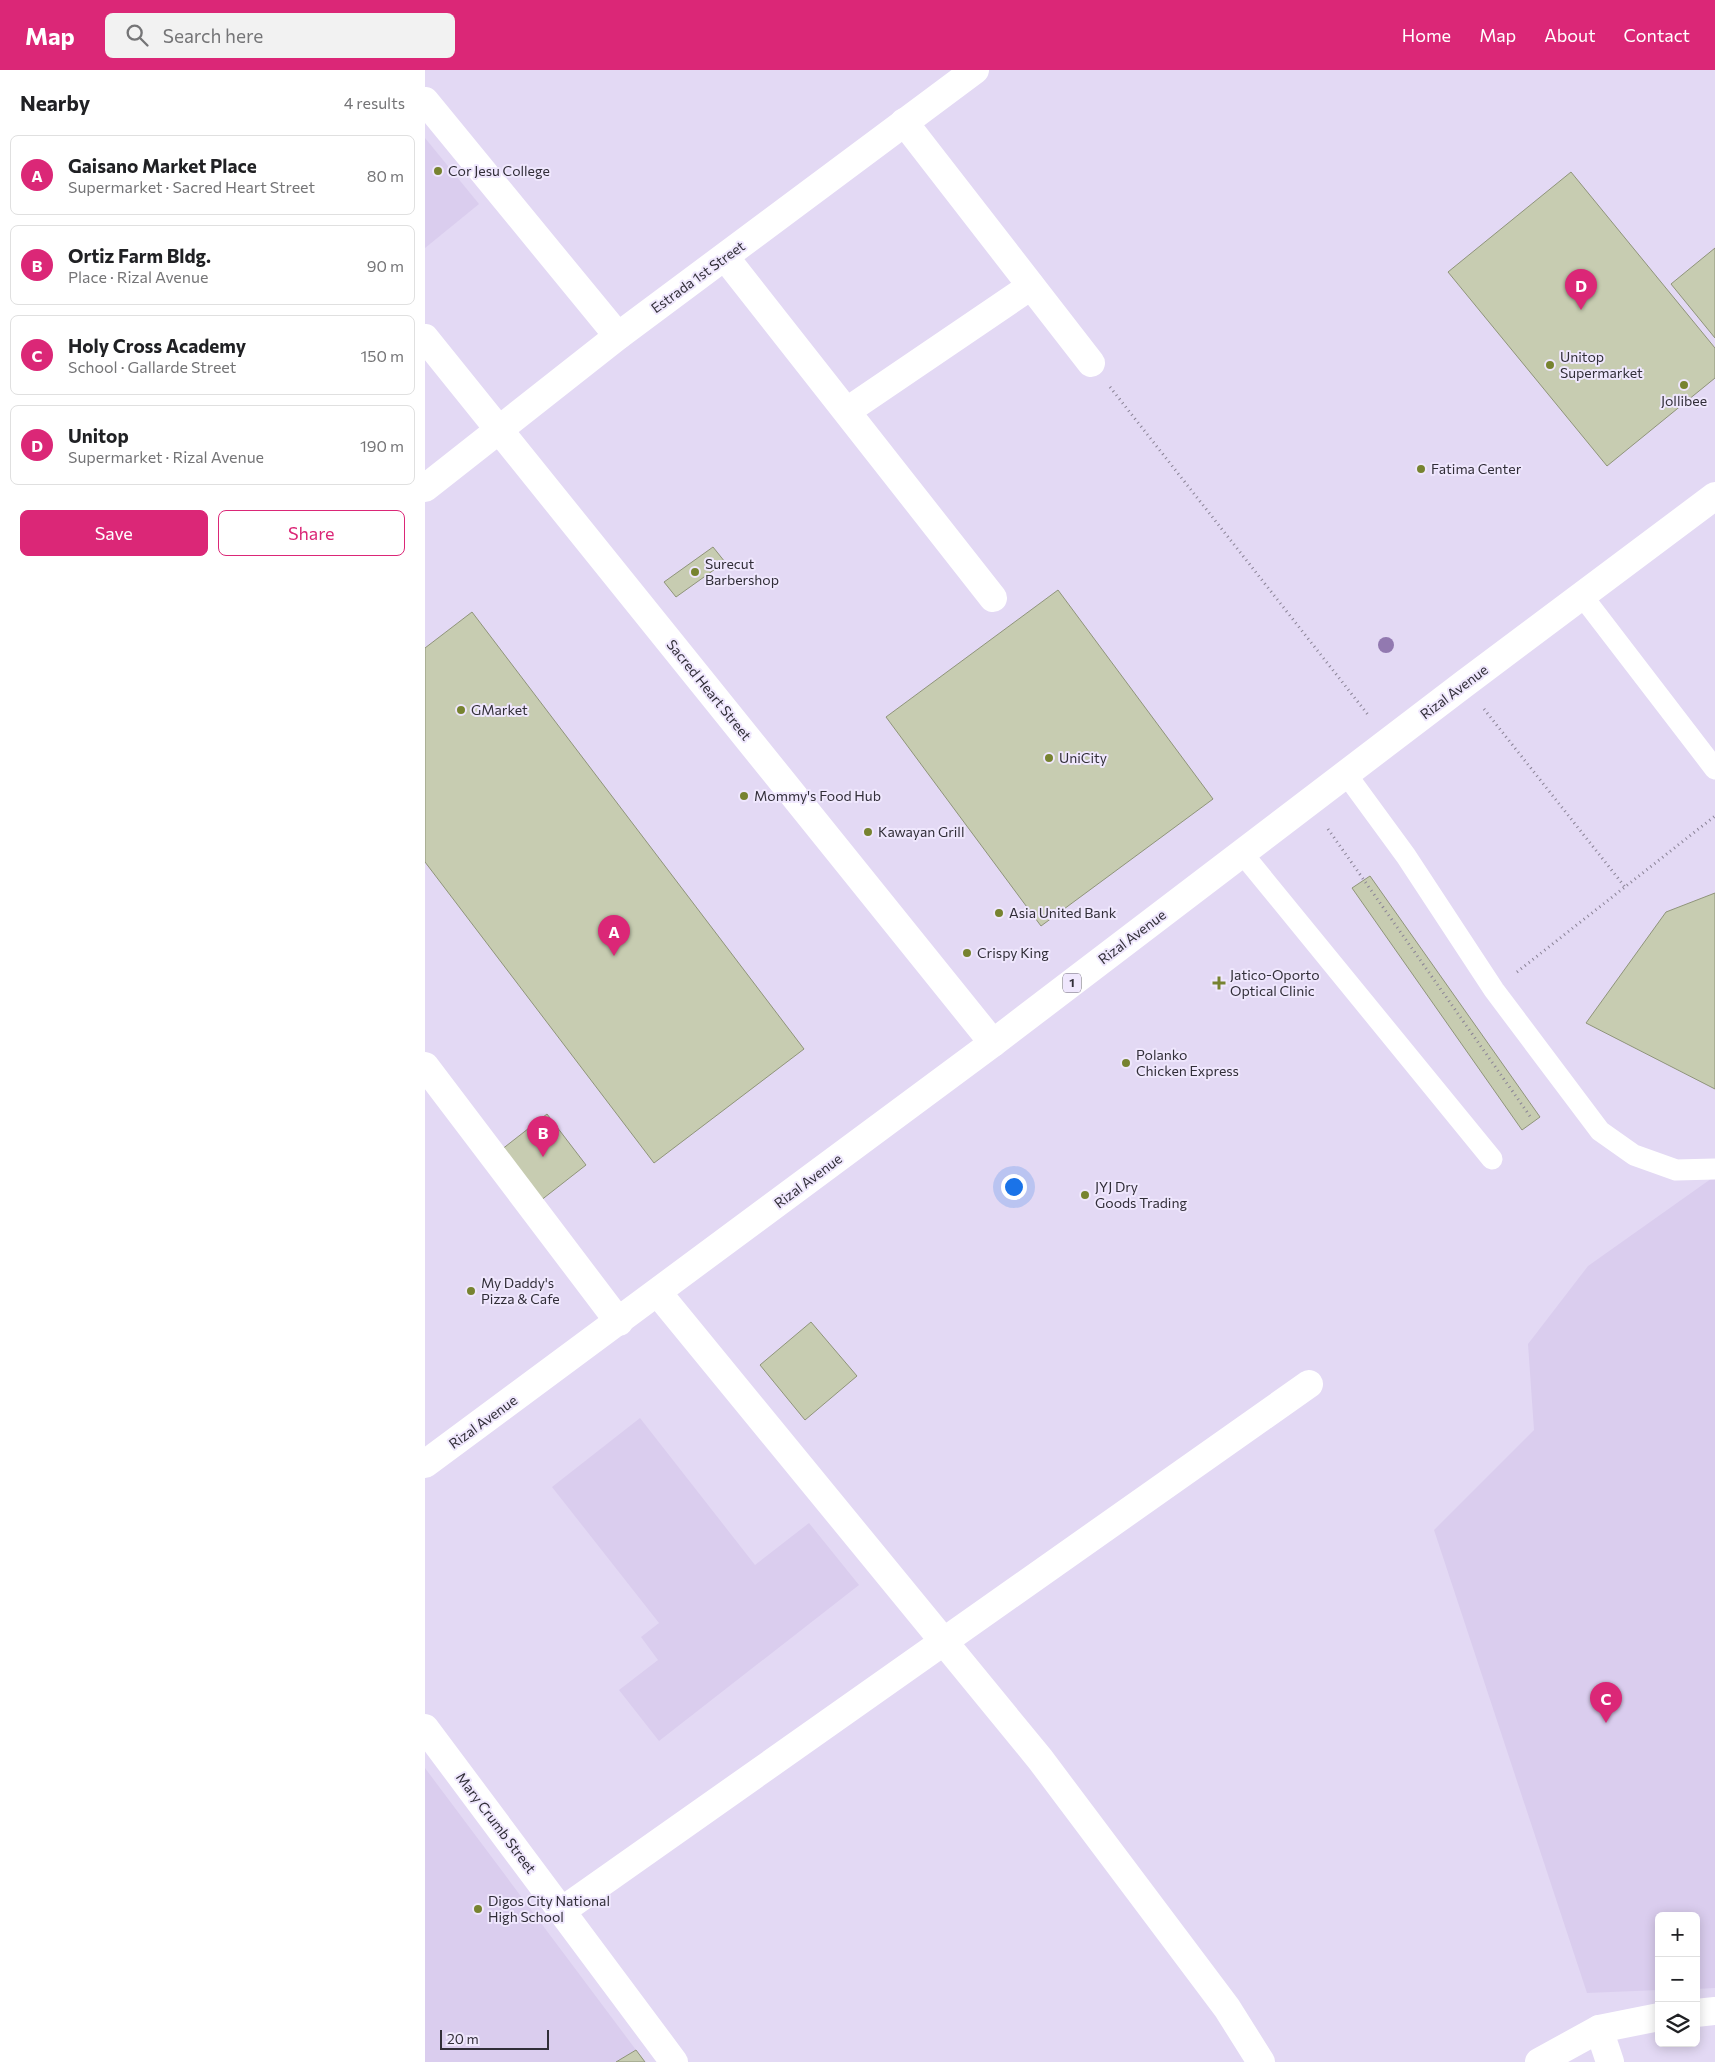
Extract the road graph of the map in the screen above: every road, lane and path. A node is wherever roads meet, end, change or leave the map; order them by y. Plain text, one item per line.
1 (975, 70) edge
2 (425, 101) edge
3 (904, 122) junction
4 (725, 257) junction
5 (1031, 286) junction
6 (618, 336) junction
7 (425, 338) edge
8 (1091, 363) joint
9 (847, 411) junction
10 (499, 430) junction
11 (425, 488) edge
12 (1715, 496) edge
13 (1583, 597) junction
14 (993, 598) dead end
15 (1508, 739) dead end
16 (1389, 742) junction
17 (1715, 769) edge
18 (1346, 774) junction
19 (1309, 802) junction
20 (1715, 816) edge
21 (1242, 853) junction
22 (1625, 887) junction
23 (1494, 990) junction
24 (993, 1043) junction
25 (425, 1066) edge
26 (1532, 1120) dead end
27 (1492, 1159) dead end
28 (1715, 1169) edge
29 (658, 1293) junction
30 (619, 1322) junction
31 (1309, 1384) dead end
32 (425, 1464) edge
33 (946, 1642) junction
34 (425, 1728) edge
35 (563, 1910) junction
36 (1715, 2011) edge
37 (1700, 2013) edge
38 (1655, 2019) edge
39 (1599, 2029) junction
40 (674, 2062) edge
41 (1261, 2062) edge
42 (1539, 2062) edge
43 (1610, 2062) edge

1 - 3 street, Estrada 1st Street
2 - 6 street
3 - 4 street, Estrada 1st Street
3 - 5 street
4 - 6 street, Estrada 1st Street
4 - 9 street
5 - 8 street
5 - 9 street
6 - 10 street, Estrada 1st Street
7 - 10 street, Sacred Heart Street
8 - 16 path
9 - 14 street
10 - 11 street, Estrada 1st Street
10 - 24 street, Sacred Heart Street
12 - 13 street, Rizal Avenue / 1
13 - 16 street, Rizal Avenue / 1
13 - 17 lane
15 - 22 path
16 - 18 street, Rizal Avenue / 1
18 - 19 street, Rizal Avenue / 1
18 - 23 lane
19 - 21 street, Rizal Avenue / 1
19 - 26 path
20 - 22 path
21 - 24 street, Rizal Avenue / 1
21 - 27 lane
22 - 23 path
23 - 28 lane
24 - 29 street, Rizal Avenue / 1
25 - 30 street
29 - 30 street, Rizal Avenue / 1
29 - 33 street
30 - 32 street, Rizal Avenue / 1
31 - 33 street
33 - 35 street
33 - 41 street
34 - 35 street, Mary Crumb Street
35 - 40 street, Mary Crumb Street
36 - 37 street
38 - 39 street
39 - 42 street
39 - 43 street

